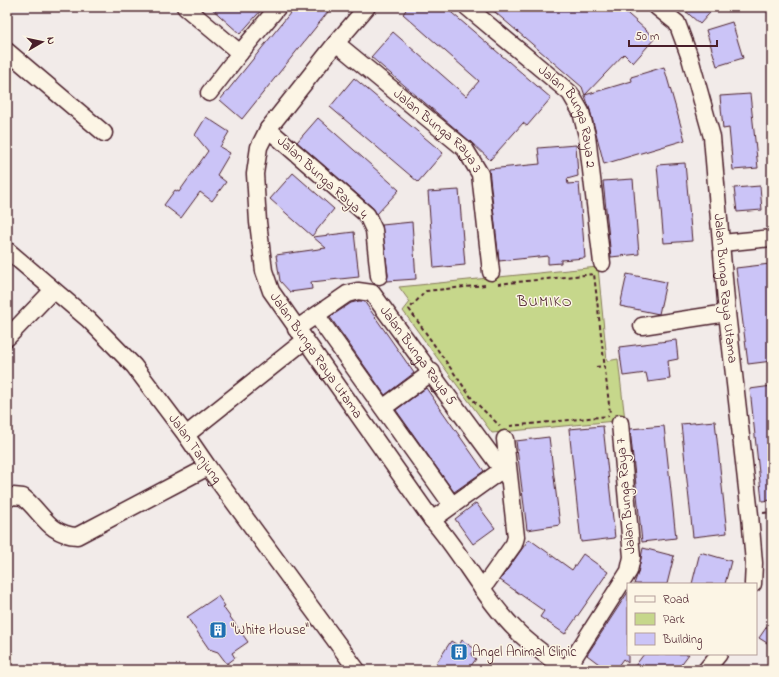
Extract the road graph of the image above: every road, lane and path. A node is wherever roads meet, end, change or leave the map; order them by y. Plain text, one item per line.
1 (185, 7) edge
2 (278, 7) edge
3 (367, 7) edge
4 (467, 7) edge
5 (657, 7) edge
6 (336, 43) junction
7 (7, 51) edge
8 (240, 53) junction
9 (208, 93) dead end
10 (268, 129) junction
11 (104, 133) dead end
12 (772, 238) edge
13 (722, 243) junction
14 (7, 250) edge
15 (602, 263) dead end
16 (491, 272) dead end
17 (379, 276) dead end
18 (53, 290) junction
19 (727, 313) junction
20 (317, 316) junction
21 (642, 326) dead end
22 (300, 335) junction
23 (7, 338) edge
24 (605, 366) junction
25 (596, 367) dead end
26 (432, 372) junction
27 (383, 408) junction
28 (620, 423) dead end
29 (505, 431) junction
30 (186, 435) junction
31 (208, 467) junction
32 (506, 474) junction
33 (7, 499) edge
34 (452, 505) junction
35 (432, 520) junction
36 (753, 583) edge
37 (482, 589) junction
38 (718, 655) edge
39 (357, 670) edge
40 (566, 670) edge
41 (706, 670) edge

1 - 8 street
2 - 8 street
3 - 6 street, Jalan Bunga Raya Utama
4 - 15 street, Jalan Bunga Raya 2
5 - 13 street, Jalan Bunga Raya Utama
6 - 10 street, Jalan Bunga Raya Utama
6 - 16 street, Jalan Bunga Raya 3
7 - 11 street
8 - 9 street
10 - 17 street, Jalan Bunga Raya 4
10 - 22 street, Jalan Bunga Raya Utama
12 - 13 street
13 - 19 street, Jalan Bunga Raya Utama
14 - 18 street, Jalan Tanjung
18 - 23 street
18 - 30 street, Jalan Tanjung
19 - 21 street
19 - 36 street, Jalan Bunga Raya Utama
20 - 22 street, Jalan Bunga Raya 5
20 - 26 street, Jalan Bunga Raya 5
20 - 27 street
22 - 30 street, Jalan Bunga Raya 5
22 - 35 street, Jalan Bunga Raya Utama
24 - 25 path
24 - 29 path
24 - 29 path
26 - 27 street
26 - 32 street, Jalan Bunga Raya 5
27 - 34 street
28 - 40 street, Jalan Bunga Raya 7
29 - 32 street
30 - 31 street, Jalan Tanjung
31 - 33 street
31 - 39 street, Jalan Tanjung
32 - 34 street
32 - 37 street
34 - 35 street
35 - 37 street, Jalan Bunga Raya Utama
37 - 40 street, Jalan Bunga Raya Utama
38 - 41 street

